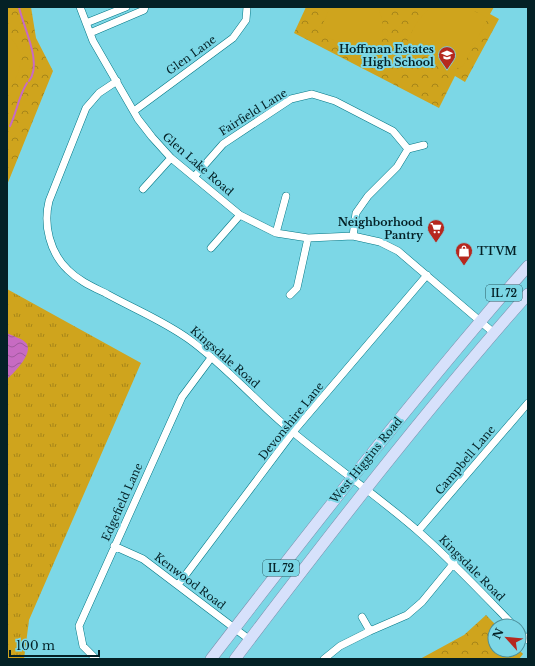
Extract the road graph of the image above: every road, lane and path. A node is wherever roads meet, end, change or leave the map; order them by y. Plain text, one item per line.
1 (80, 7) edge
2 (126, 7) edge
3 (145, 7) edge
4 (247, 7) edge
5 (86, 23) junction
6 (90, 33) junction
7 (116, 81) junction
8 (134, 111) junction
9 (424, 145) dead end
10 (408, 149) junction
11 (171, 158) junction
12 (194, 177) junction
13 (143, 189) dead end
14 (286, 196) dead end
15 (240, 215) junction
16 (276, 233) junction
17 (353, 236) junction
18 (308, 238) junction
19 (211, 248) dead end
20 (528, 266) edge
21 (427, 275) junction
22 (290, 294) dead end
23 (528, 294) edge
24 (480, 321) junction
25 (494, 333) junction
26 (211, 358) junction
27 (528, 403) edge
28 (293, 432) junction
29 (351, 477) junction
30 (367, 489) junction
31 (418, 532) junction
32 (114, 546) junction
33 (454, 563) junction
34 (178, 585) junction
35 (362, 617) dead end
36 (506, 618) edge
37 (235, 628) junction
38 (370, 630) junction
39 (250, 640) junction
40 (96, 659) edge
41 (211, 659) edge
42 (235, 659) edge
43 (324, 659) edge

1 - 5 street, Glen Lake Road
2 - 5 street
3 - 6 street
4 - 8 street, Glen Lane
5 - 6 street, Glen Lake Road
6 - 7 street, Glen Lake Road
7 - 8 street, Glen Lake Road
7 - 26 street, Kingsdale Road
8 - 11 street, Glen Lake Road
9 - 10 street
10 - 12 street, Fairfield Lane
10 - 17 street
11 - 12 street, Glen Lake Road
11 - 13 street
12 - 15 street, Glen Lake Road
14 - 16 street
15 - 16 street, Glen Lake Road
15 - 19 street
16 - 18 street, Glen Lake Road
17 - 18 street, Glen Lake Road
17 - 21 street, Glen Lake Road
18 - 22 street
20 - 24 main road, West Higgins Road / IL 72
21 - 24 street, Glen Lake Road
21 - 28 street, Devonshire Lane
23 - 25 main road, West Higgins Road / IL 72
24 - 25 street, Glen Lake Road
24 - 29 main road, West Higgins Road / IL 72
25 - 30 main road, West Higgins Road / IL 72
26 - 28 street, Kingsdale Road
26 - 32 street, Edgefield Lane
27 - 31 street, Campbell Lane
28 - 29 street, Kingsdale Road
28 - 34 street, Devonshire Lane
29 - 30 street, Kingsdale Road
29 - 37 main road, West Higgins Road / IL 72
30 - 31 street, Kingsdale Road
30 - 39 main road, West Higgins Road / IL 72
31 - 33 street, Kingsdale Road
32 - 34 street, Kenwood Road
32 - 40 street, Edgefield Lane
33 - 36 street, Kingsdale Road
33 - 38 street
34 - 37 street, Kenwood Road
35 - 38 street
37 - 39 street, Kenwood Road
37 - 41 main road, West Higgins Road / IL 72
38 - 43 street
39 - 42 main road, West Higgins Road / IL 72

